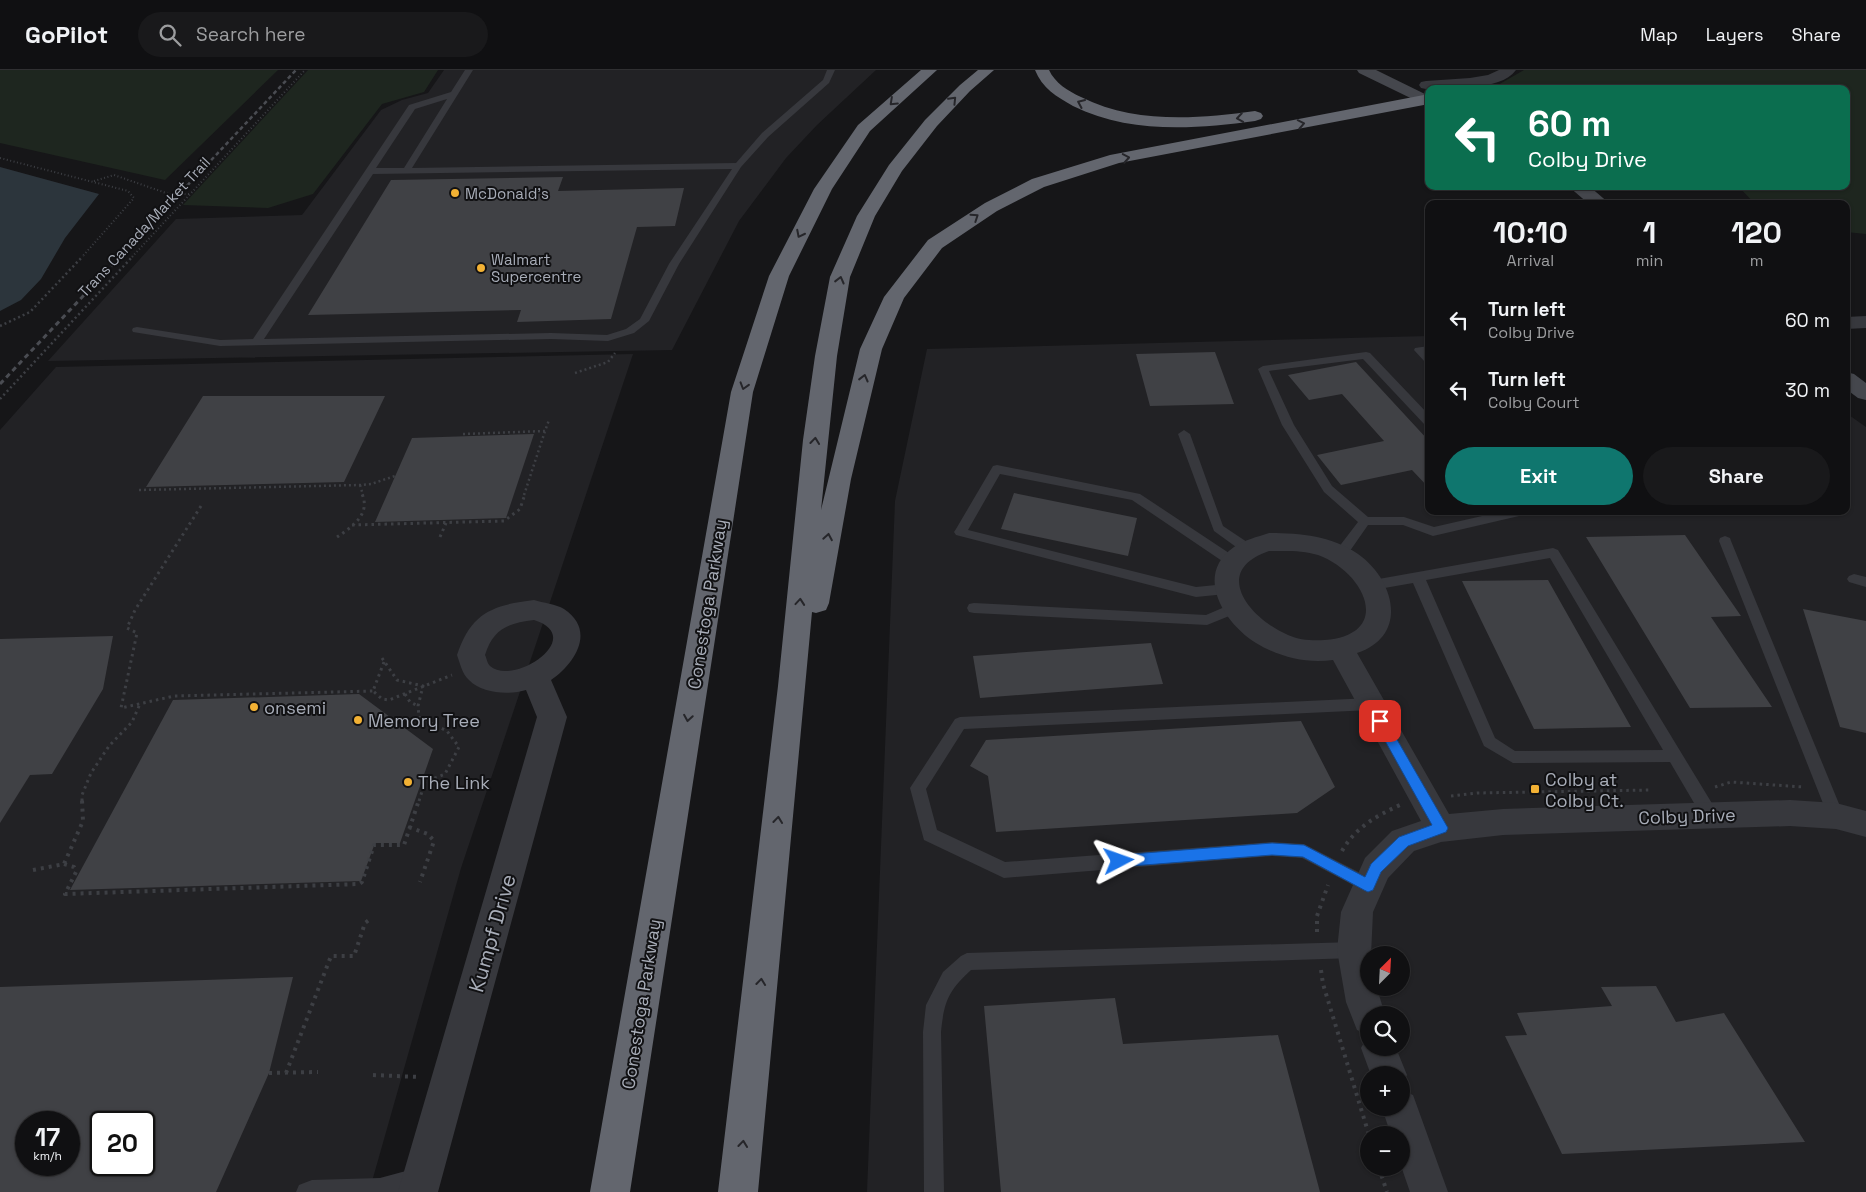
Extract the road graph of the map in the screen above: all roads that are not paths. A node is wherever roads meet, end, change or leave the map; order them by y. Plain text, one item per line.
1 (470, 70) edge
2 (830, 70) edge
3 (930, 70) edge
4 (987, 70) edge
5 (1042, 70) edge
6 (1364, 70) edge
7 (1509, 70) edge
8 (1404, 81) junction
9 (1481, 84) edge
10 (1452, 85) edge
11 (1378, 92) dead end
12 (1425, 93) edge
13 (454, 94) junction
14 (1425, 96) edge
15 (1266, 114) dead end
16 (738, 166) junction
17 (370, 171) junction
18 (406, 171) junction
19 (1582, 190) edge
20 (1595, 200) edge
21 (1866, 322) edge
22 (1850, 323) edge
23 (137, 330) dead end
24 (256, 343) junction
25 (1425, 350) edge
26 (1425, 356) edge
27 (1850, 382) edge
28 (1866, 393) edge
29 (1425, 418) edge
30 (1184, 434) dead end
31 (1510, 515) edge
32 (1365, 521) junction
33 (1725, 541) dead end
34 (1340, 555) junction
35 (1241, 556) junction
36 (1418, 578) junction
37 (1373, 585) junction
38 (1230, 598) junction
39 (974, 608) dead end
40 (1341, 650) junction
41 (535, 676) dead end
42 (792, 686) junction
43 (1371, 704) junction
44 (1674, 756) junction
45 (1711, 802) junction
46 (1836, 816) junction
47 (1866, 824) edge
48 (1441, 828) junction
49 (1368, 886) junction
50 (1354, 950) junction
51 (1364, 1006) edge
52 (1403, 1116) edge
53 (420, 1184) edge
54 (306, 1192) edge
55 (610, 1192) edge
56 (738, 1192) edge
57 (934, 1192) edge
58 (1429, 1192) edge

1 - 13 lane
2 - 16 lane
3 -> 55 highway, Conestoga Parkway
42 -> 4 highway
15 -> 5 highway
6 - 8 main road
7 - 9 street
8 - 11 highway
8 - 12 highway
9 - 10 street
13 - 17 lane
13 - 18 lane
42 -> 14 highway
16 - 18 lane
16 - 24 lane
17 - 18 lane
17 - 24 lane
19 - 20 main road
21 - 22 street
23 - 24 lane
25 - 26 lane
27 - 28 main road
29 - 32 lane
30 - 35 lane
31 - 32 lane
32 - 34 lane
33 - 46 lane
34 - 35 street
34 - 37 street
35 - 38 street
35 - 38 lane
36 - 37 lane
36 - 44 lane
36 - 44 lane
37 - 40 street
38 - 39 lane
38 - 40 street
40 - 43 street
41 - 53 street, Kumpf Drive
56 -> 42 highway
43 - 48 street
43 - 49 lane
44 - 45 lane
45 - 46 street, Colby Drive
45 - 48 street, Colby Drive
46 - 47 street, Colby Drive
48 - 49 street, Colby Drive
49 - 50 street, Colby Drive
50 - 51 street, Colby Drive
50 - 57 lane
52 - 58 street
53 - 54 lane

